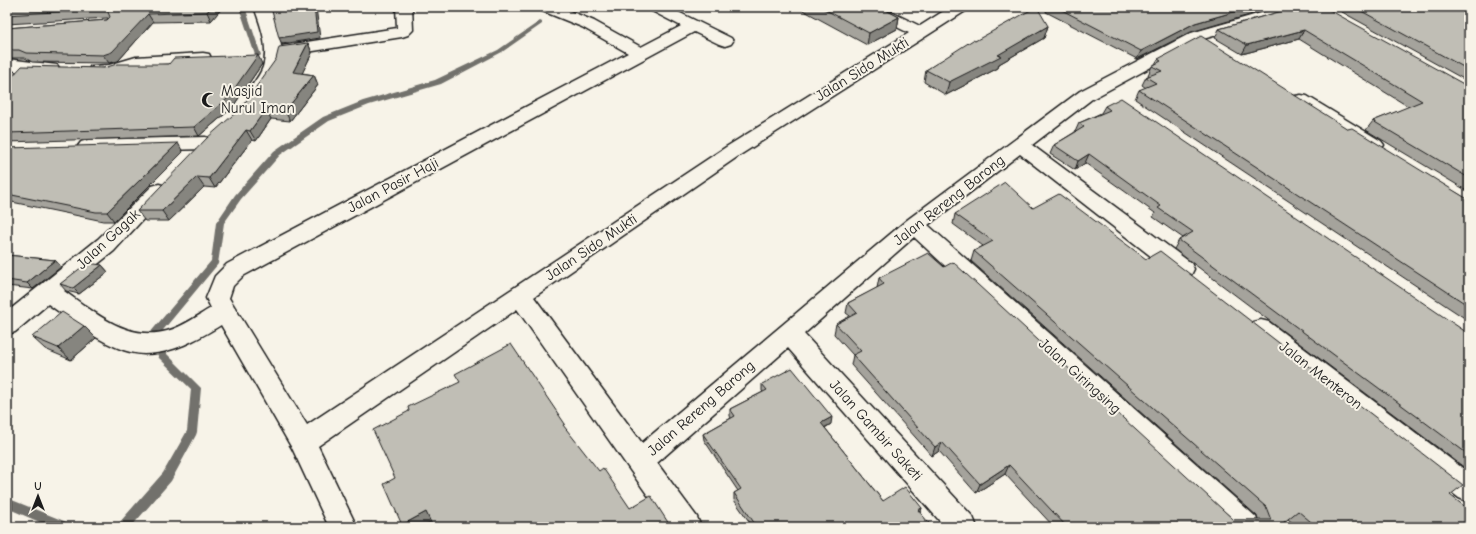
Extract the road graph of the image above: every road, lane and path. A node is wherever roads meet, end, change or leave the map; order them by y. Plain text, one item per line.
1 (262, 7) edge
2 (404, 7) edge
3 (546, 7) edge
4 (656, 7) edge
5 (868, 7) edge
6 (961, 7) edge
7 (1299, 7) edge
8 (693, 26) junction
9 (921, 32) junction
10 (725, 41) dead end
11 (642, 54) junction
12 (267, 56) junction
13 (216, 58) edge
14 (14, 71) edge
15 (1288, 92) edge
16 (243, 108) edge
17 (1020, 145) junction
18 (69, 146) edge
19 (1388, 154) edge
20 (188, 160) edge
21 (172, 177) edge
22 (914, 225) junction
23 (1200, 282) edge
24 (48, 292) junction
25 (520, 295) junction
26 (225, 312) junction
27 (12, 314) edge
28 (1244, 316) edge
29 (789, 333) junction
30 (303, 442) junction
31 (640, 461) junction
32 (1469, 489) edge
33 (343, 527) edge
34 (687, 527) edge
35 (963, 527) edge
36 (1246, 527) edge

1 - 12 street
2 - 12 street
3 - 11 street
4 - 8 street
5 - 9 street
6 - 9 street, Jalan Sido Mukti
7 - 17 street, Jalan Rereng Barong
8 - 10 street
8 - 11 street, Jalan Pasir Haji
9 - 25 street, Jalan Sido Mukti
11 - 26 street, Jalan Pasir Haji
12 - 16 street
13 - 14 street
15 - 19 street
17 - 22 street, Jalan Rereng Barong
17 - 23 street
18 - 20 street
21 - 24 street, Jalan Gagak
22 - 29 street, Jalan Rereng Barong
22 - 36 street, Jalan Giringsing
24 - 26 street
24 - 27 street, Jalan Gagak
25 - 30 street, Jalan Sido Mukti
25 - 31 street
26 - 30 street, Jalan Pasir Haji
28 - 32 street, Jalan Menteron
29 - 31 street, Jalan Rereng Barong
29 - 35 street, Jalan Gambir Saketi
30 - 33 street
31 - 34 street

